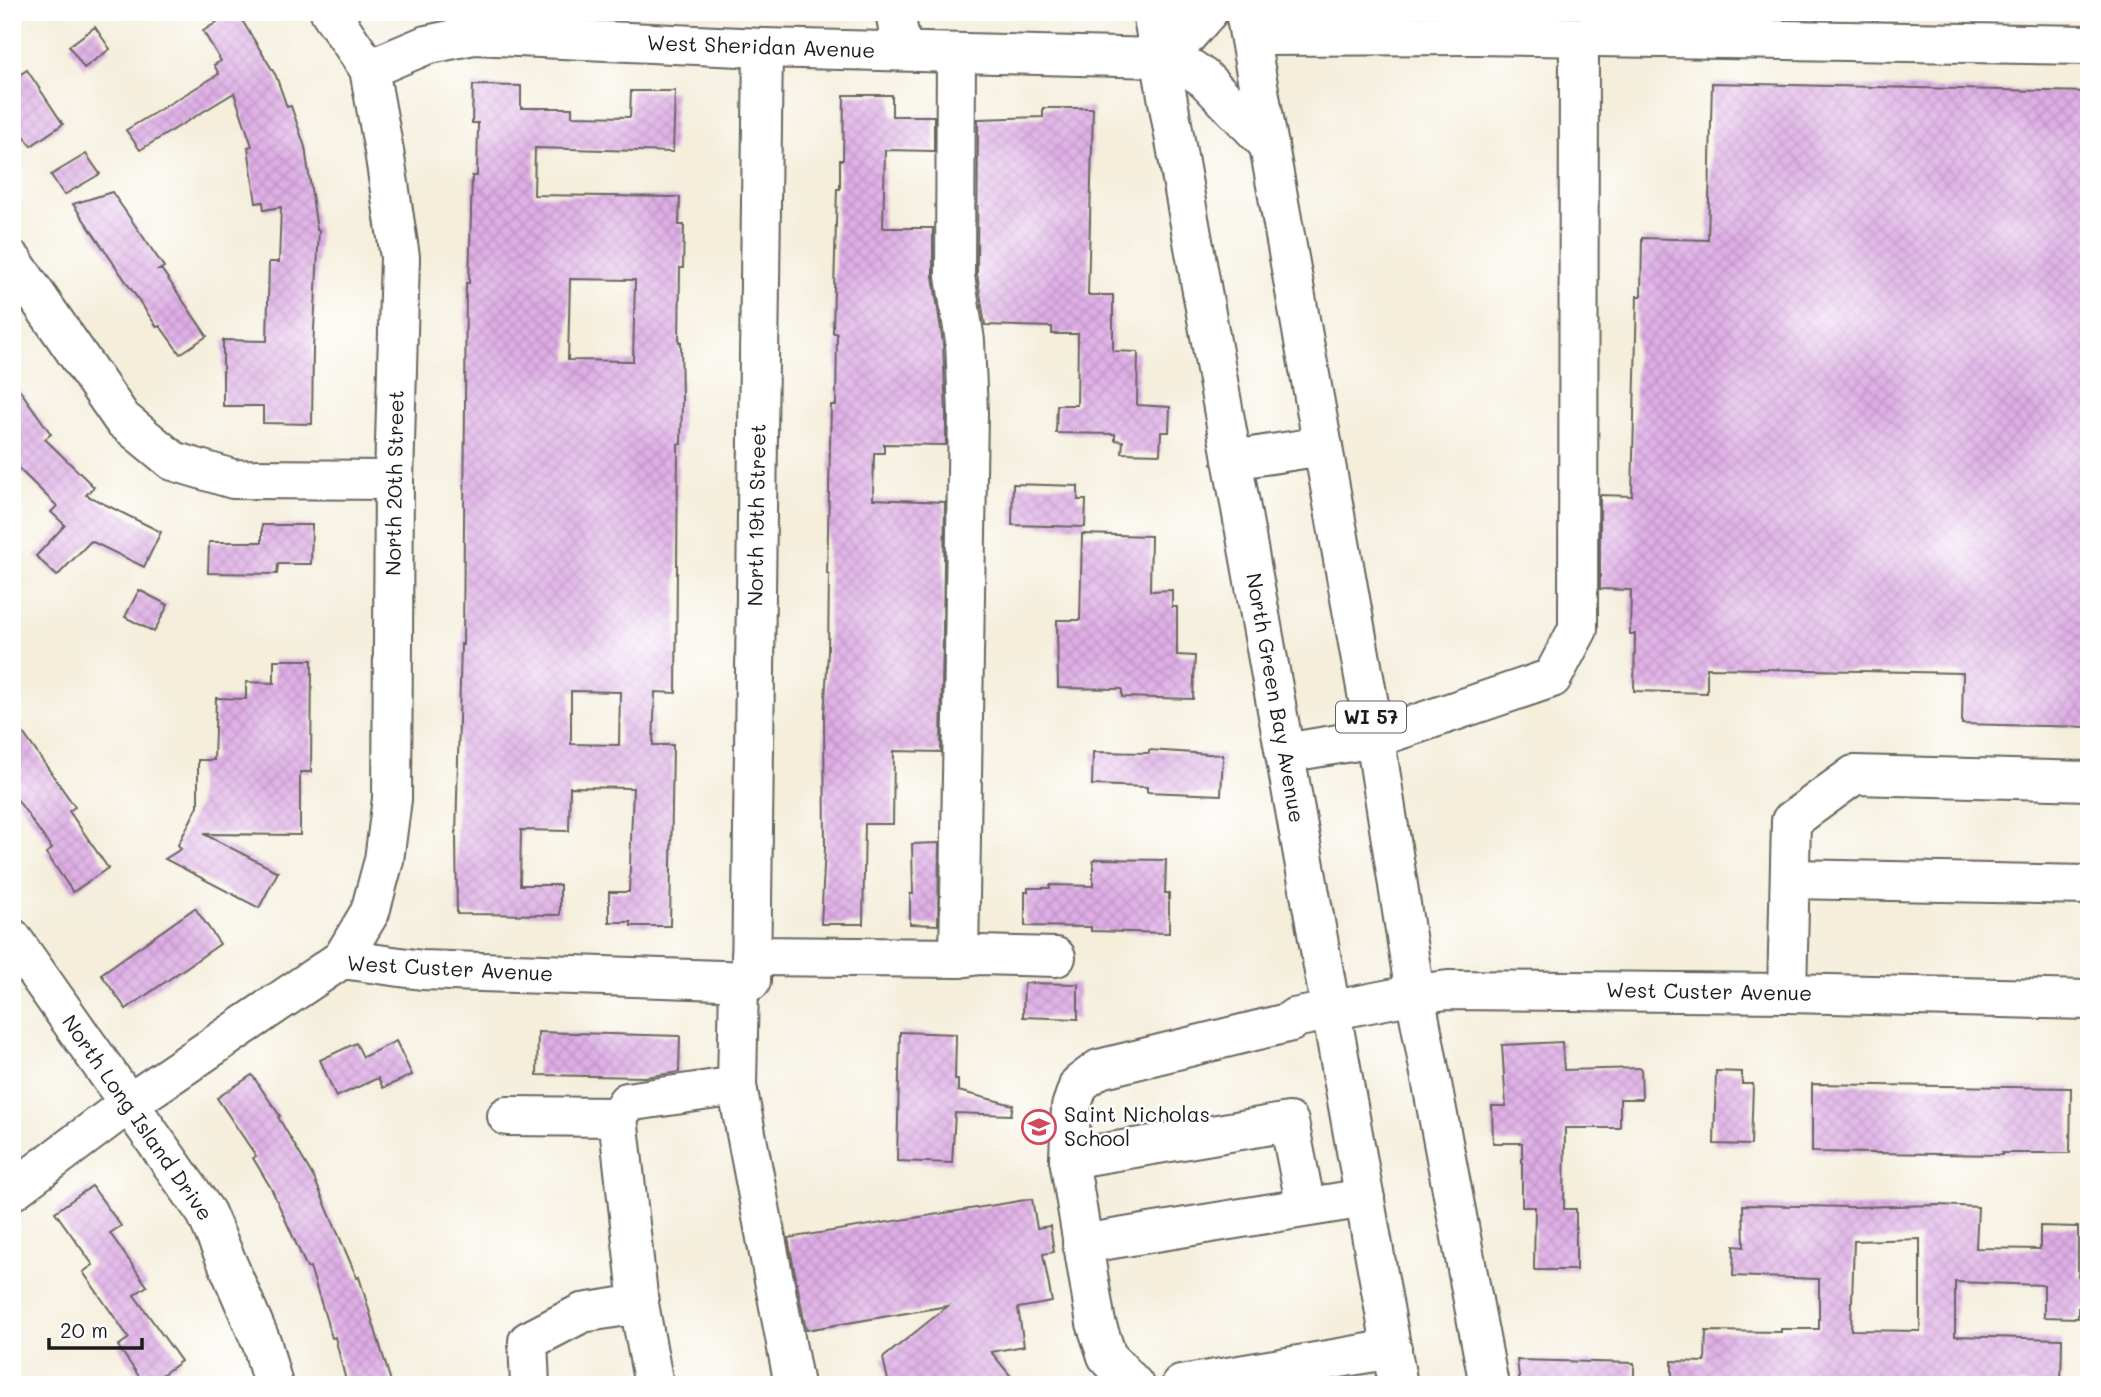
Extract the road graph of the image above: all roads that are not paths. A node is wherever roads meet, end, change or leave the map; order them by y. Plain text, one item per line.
1 (330, 12) edge
2 (895, 12) edge
3 (1152, 12) edge
4 (1208, 12) edge
5 (1247, 24) edge
6 (1479, 24) edge
7 (1897, 27) edge
8 (1579, 37) junction
9 (2089, 45) edge
10 (763, 48) junction
11 (902, 51) junction
12 (956, 53) junction
13 (1160, 58) junction
14 (369, 69) junction
15 (1269, 145) junction
16 (12, 260) edge
17 (1323, 446) junction
18 (1232, 460) junction
19 (394, 480) junction
20 (1375, 738) junction
21 (1285, 753) junction
22 (2089, 780) edge
23 (1790, 879) junction
24 (2089, 884) edge
25 (12, 938) edge
26 (1056, 957) dead end
27 (959, 958) junction
28 (342, 959) junction
29 (747, 973) junction
30 (1415, 993) junction
31 (1787, 993) junction
32 (2089, 1000) edge
33 (1332, 1010) junction
34 (737, 1086) junction
35 (128, 1104) junction
36 (507, 1116) dead end
37 (618, 1116) junction
38 (1069, 1158) junction
39 (12, 1191) edge
40 (1364, 1198) junction
41 (1306, 1207) junction
42 (1082, 1244) junction
43 (639, 1304) junction
44 (1395, 1367) edge
45 (274, 1385) edge
46 (530, 1385) edge
47 (654, 1385) edge
48 (794, 1385) edge
49 (1134, 1385) edge
50 (1181, 1385) edge
51 (1489, 1385) edge

1 - 14 street, North 20th Street
2 - 11 street
3 - 13 street, North Green Bay Avenue
4 - 13 street
5 - 6 street
5 - 15 street, WI 57
6 - 8 street
7 - 8 street
7 - 9 street
8 - 20 street
10 - 11 street, West Sheridan Avenue
10 - 14 street, West Sheridan Avenue
10 - 29 street, North 19th Street
11 - 12 street, West Sheridan Avenue
12 - 13 street, West Sheridan Avenue
12 - 27 street
13 - 15 street, West Sheridan Avenue
13 - 18 street, North Green Bay Avenue
14 - 19 street, North 20th Street
15 - 17 street, WI 57
16 - 19 street
17 - 18 street
17 - 20 street, WI 57
18 - 21 street, North Green Bay Avenue
19 - 28 street, North 20th Street
20 - 21 street
20 - 30 street, WI 57
21 - 33 street, North Green Bay Avenue
22 - 23 street
23 - 24 street
23 - 31 street
25 - 35 street, North Long Island Drive
26 - 27 street, West Custer Avenue
27 - 29 street, West Custer Avenue
28 - 29 street, West Custer Avenue
28 - 35 street, West Custer Avenue
29 - 34 street, North 19th Street
30 - 31 street, West Custer Avenue
30 - 33 street, West Custer Avenue
30 - 51 street, WI 57
31 - 32 street, West Custer Avenue
33 - 38 street, West Custer Avenue
33 - 40 street, North Green Bay Avenue
34 - 37 street
34 - 48 street, North 19th Street
35 - 39 street, West Custer Avenue
35 - 45 street, North Long Island Drive
36 - 37 street
37 - 43 street
38 - 41 street
38 - 42 street, West Custer Avenue
40 - 41 street
40 - 44 street, North Green Bay Avenue
41 - 42 street
42 - 49 street, West Custer Avenue
43 - 46 street
43 - 47 street
44 - 50 street

